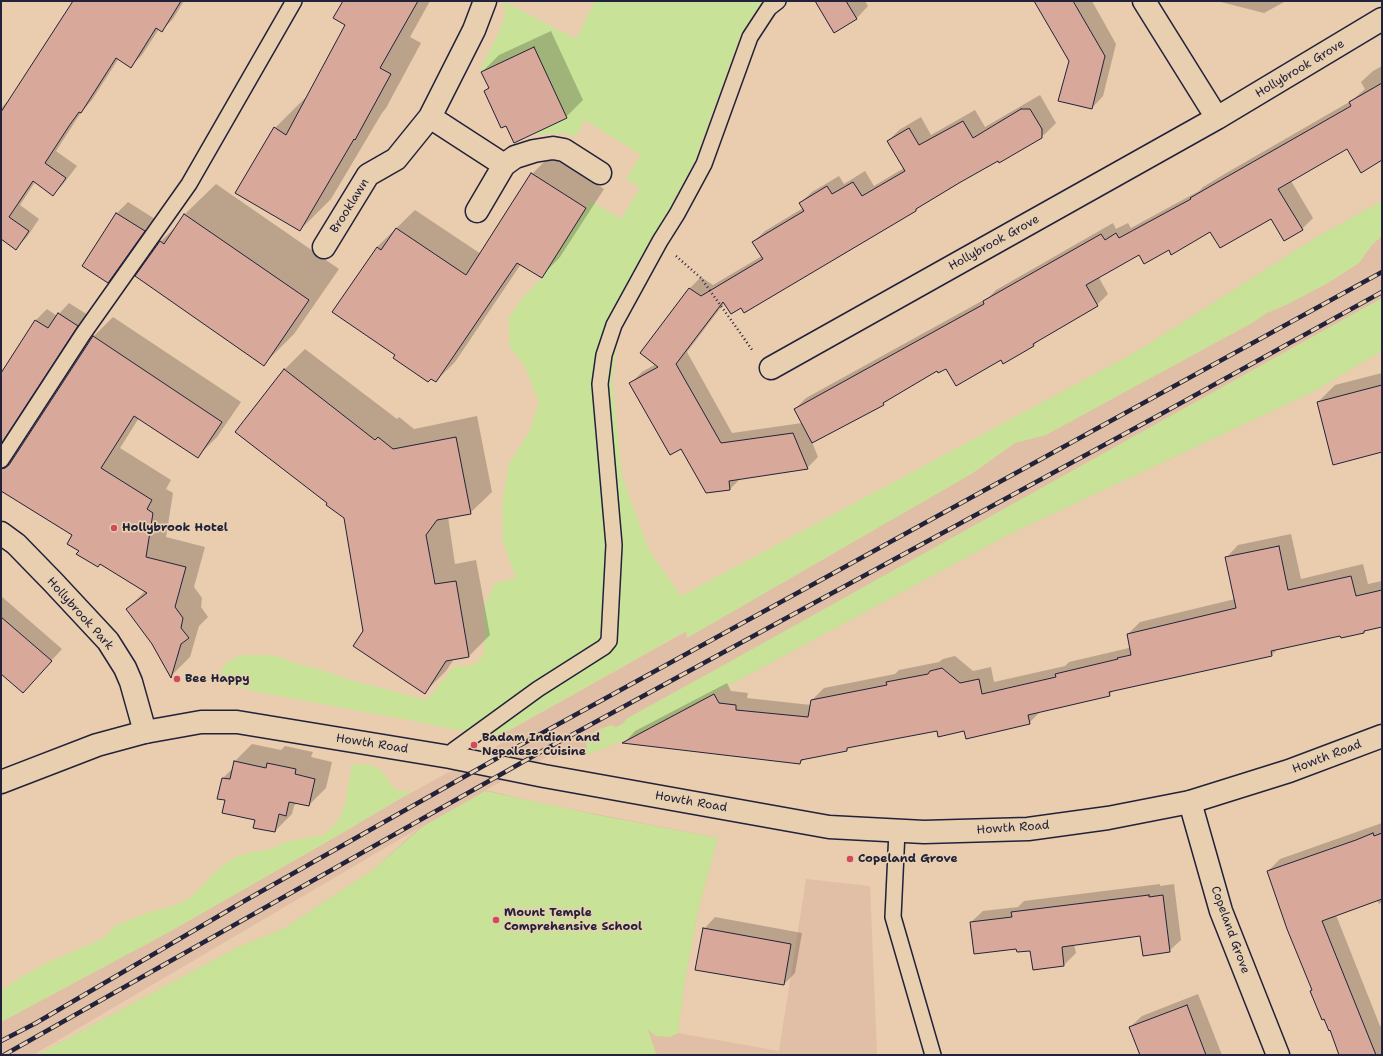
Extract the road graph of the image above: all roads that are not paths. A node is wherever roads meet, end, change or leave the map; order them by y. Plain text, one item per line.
1 (294, 1) edge
2 (485, 1) edge
3 (778, 1) edge
4 (1144, 1) edge
5 (1382, 19) edge
6 (430, 117) junction
7 (1217, 118) junction
8 (504, 165) junction
9 (600, 173) dead end
10 (477, 211) dead end
11 (324, 247) dead end
12 (771, 368) road end
13 (1, 460) edge
14 (1, 533) edge
15 (145, 732) junction
16 (1382, 736) edge
17 (450, 757) junction
18 (1, 782) edge
19 (1190, 802) junction
20 (897, 831) junction
21 (932, 1055) edge
22 (1278, 1055) edge

1 - 13 lane
2 - 6 street, Brooklawn
3 - 17 lane
4 - 7 street
5 - 7 street, Hollybrook Grove
6 - 8 street
6 - 11 street, Brooklawn
7 - 12 street, Hollybrook Grove
8 - 9 street
8 - 10 street
14 - 15 street, Hollybrook Park
15 - 17 street, Howth Road
15 - 18 street, Howth Road
16 - 19 street, Howth Road
17 - 20 street, Howth Road
19 - 20 street, Howth Road
19 - 22 street, Copeland Grove
20 - 21 lane

